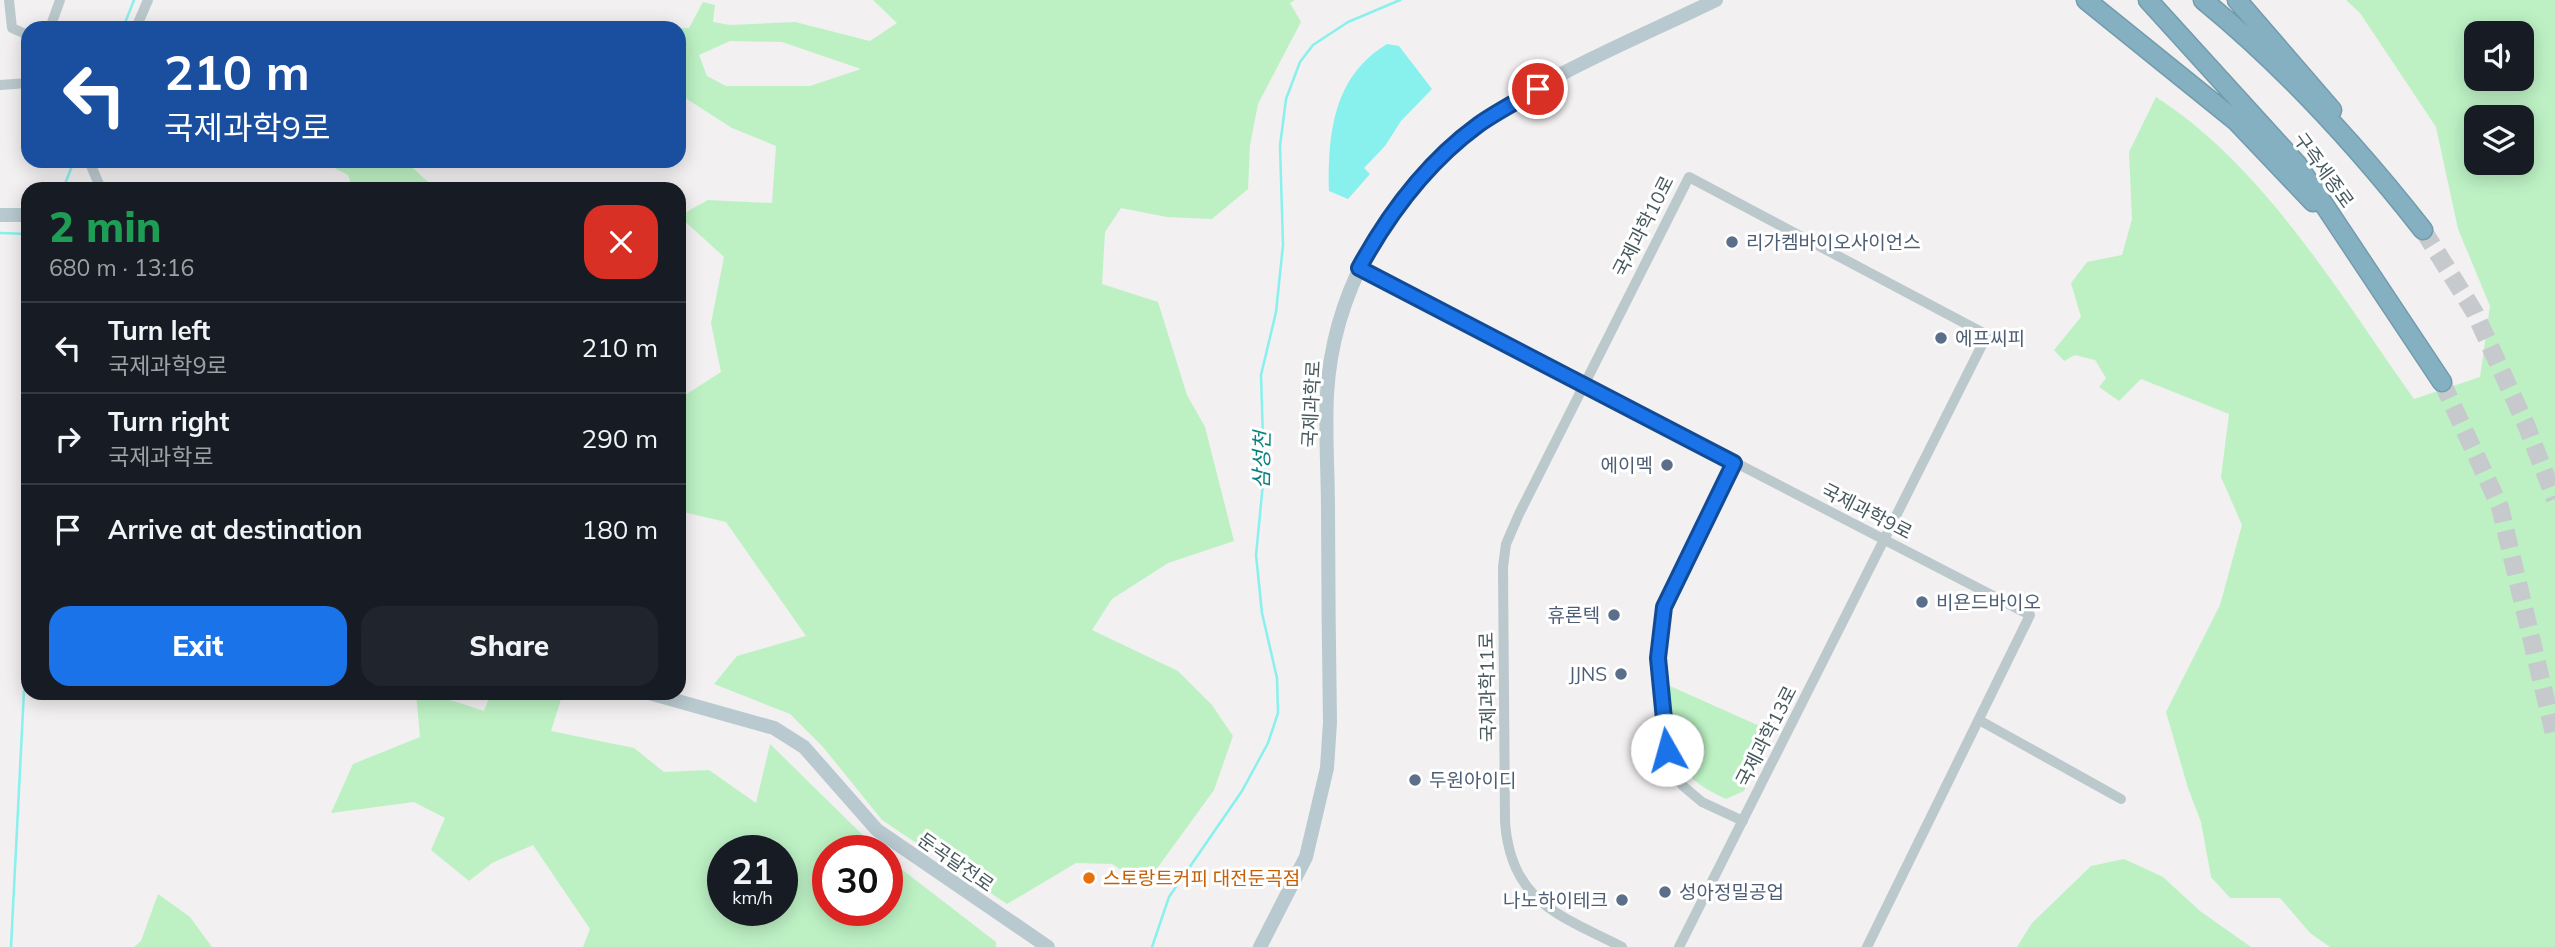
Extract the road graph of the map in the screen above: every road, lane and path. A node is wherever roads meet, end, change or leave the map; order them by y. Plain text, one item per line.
1 (9, 0) edge
2 (60, 0) edge
3 (148, 0) edge
4 (1716, 0) edge
5 (2086, 0) edge
6 (2148, 0) edge
7 (2203, 0) edge
8 (2237, 0) edge
9 (52, 21) edge
10 (139, 21) edge
11 (21, 32) edge
12 (21, 84) edge
13 (0, 85) edge
14 (2364, 156) junction
15 (0, 215) edge
16 (21, 215) edge
17 (2423, 230) tunnel mouth
18 (2344, 233) junction
19 (1359, 268) junction
20 (2442, 382) tunnel mouth
21 (1583, 385) junction
22 (1734, 463) junction
23 (1884, 539) junction
24 (674, 700) edge
25 (1979, 720) junction
26 (2121, 799) dead end
27 (1743, 821) junction
28 (1048, 947) edge
29 (1260, 947) edge
30 (1622, 947) edge
31 (1679, 947) edge
32 (1867, 947) edge

1 - 11 street
2 - 9 street
3 - 10 street
4 - 19 street, 국제과학로
5 - 18 highway
6 - 18 highway, 구즉세종로
7 - 14 highway, 구즉세종로
8 - 14 highway
12 - 13 street
14 - 17 highway, 구즉세종로
15 - 16 street
18 - 20 highway, 구즉세종로
19 - 21 street, 국제과학9로
19 - 29 street, 국제과학로
21 - 22 street, 국제과학9로
21 - 23 street, 국제과학10로
21 - 30 street, 국제과학11로
22 - 23 street, 국제과학9로
22 - 27 street
23 - 25 street, 국제과학9로
23 - 27 street, 국제과학13로
24 - 28 street, 둔곡달전로
25 - 26 street
25 - 32 street, 국제과학9로
27 - 31 street, 국제과학13로

